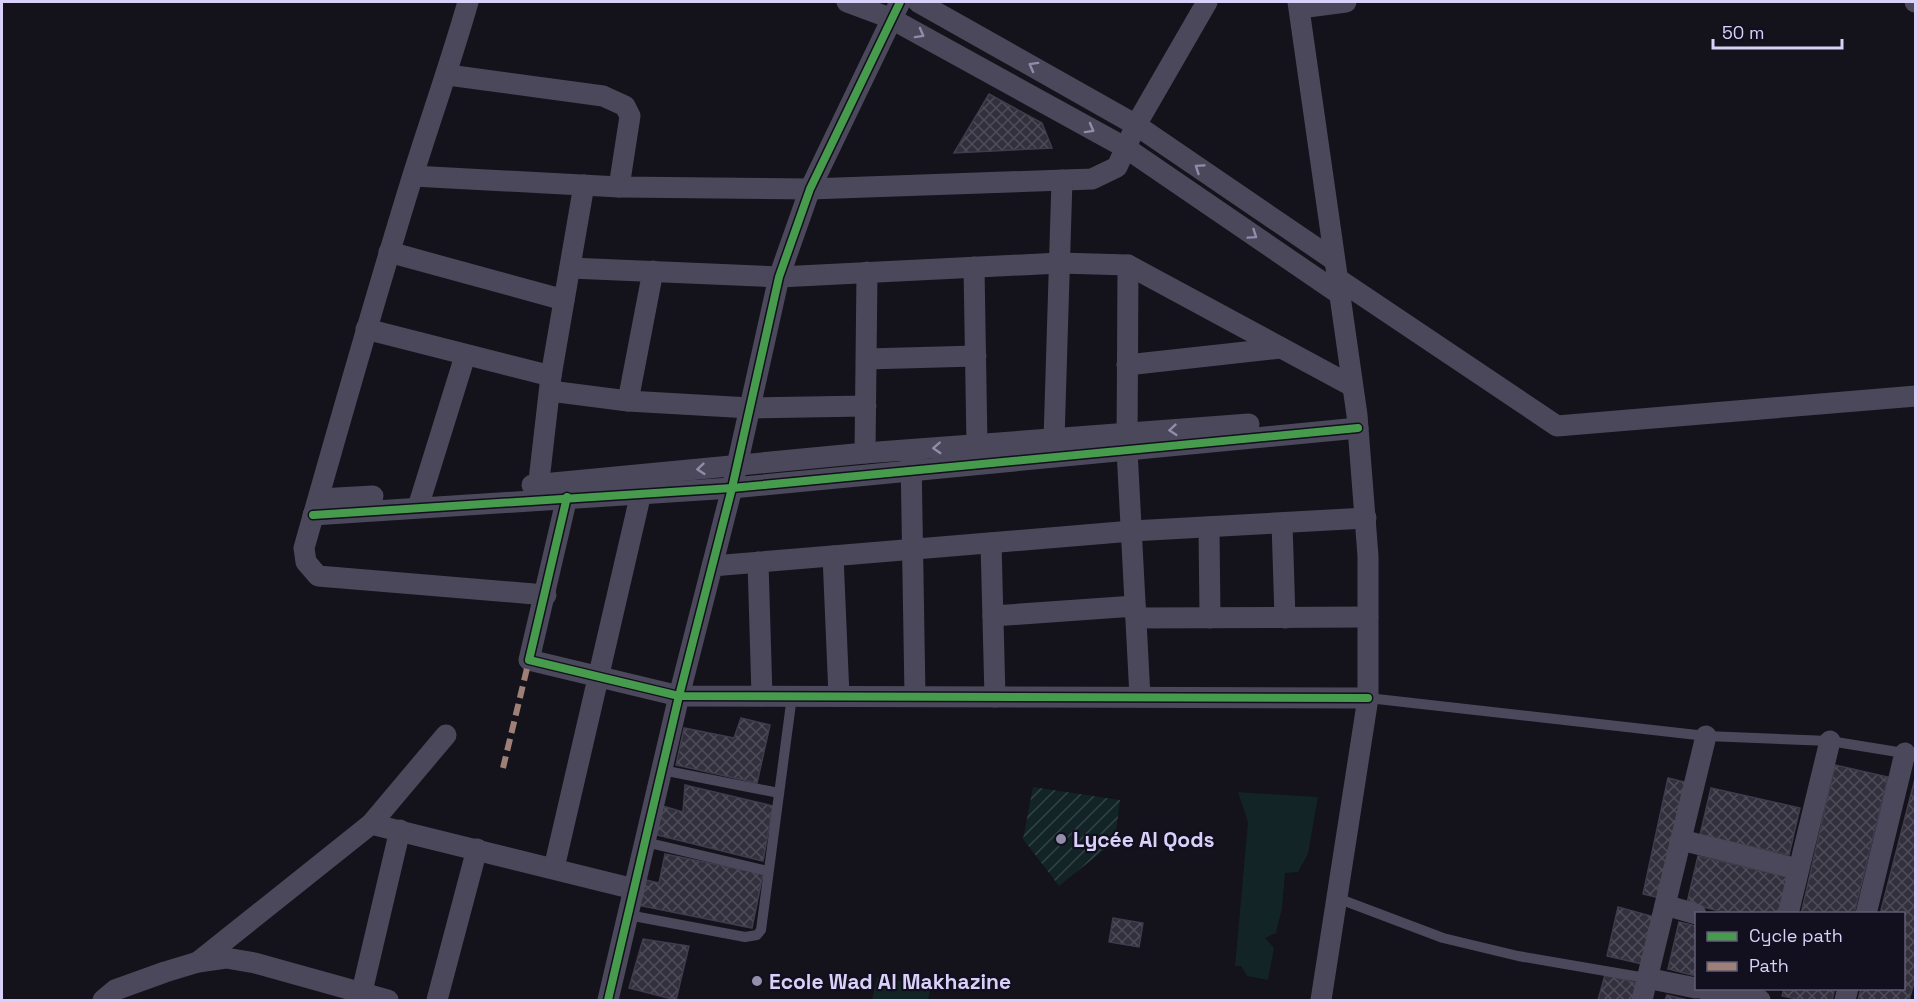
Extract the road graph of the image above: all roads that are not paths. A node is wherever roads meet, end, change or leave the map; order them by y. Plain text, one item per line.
1 (468, 2) edge
2 (847, 2) edge
3 (918, 2) edge
4 (1207, 2) edge
5 (1346, 2) edge
6 (1299, 5) edge
7 (895, 10) edge
8 (448, 75) junction
9 (1136, 125) junction
10 (1125, 148) junction
11 (413, 176) junction
12 (1062, 180) junction
13 (584, 185) junction
14 (620, 187) junction
15 (810, 189) junction
16 (389, 252) junction
17 (1060, 263) junction
18 (1128, 265) junction
19 (974, 267) junction
20 (570, 268) junction
21 (653, 271) junction
22 (867, 272) junction
23 (779, 277) junction
24 (1338, 278) junction
25 (564, 300) junction
26 (366, 329) junction
27 (1281, 348) junction
28 (465, 356) junction
29 (976, 356) junction
30 (867, 359) junction
31 (1128, 365) junction
32 (550, 383) junction
33 (1352, 386) junction
34 (1916, 396) edge
35 (628, 401) junction
36 (866, 406) junction
37 (750, 408) junction
38 (1358, 422) junction
39 (1054, 440) junction
40 (1127, 442) junction
41 (977, 446) junction
42 (865, 453) junction
43 (911, 460) junction
44 (737, 466) junction
45 (732, 488) junction
46 (537, 492) junction
47 (641, 493) junction
48 (567, 497) junction
49 (420, 501) junction
50 (316, 507) junction
51 (1366, 518) junction
52 (1282, 523) junction
53 (1209, 527) junction
54 (1132, 531) junction
55 (991, 543) junction
56 (913, 549) junction
57 (833, 556) junction
58 (758, 562) junction
59 (712, 566) junction
60 (546, 595) junction
61 (1136, 612) junction
62 (993, 616) junction
63 (1368, 617) junction
64 (1210, 618) junction
65 (1285, 618) junction
66 (599, 677) junction
67 (679, 696) junction
68 (762, 696) junction
69 (792, 696) junction
70 (839, 696) junction
71 (915, 696) junction
72 (995, 697) junction
73 (1140, 697) junction
74 (1368, 698) junction
75 (446, 735) dead end
76 (1706, 736) junction
77 (1830, 741) junction
78 (1910, 754) edge
79 (662, 770) junction
80 (779, 793) junction
81 (371, 824) junction
82 (400, 830) junction
83 (1681, 840) junction
84 (645, 842) junction
85 (477, 849) junction
86 (554, 867) junction
87 (1798, 869) junction
88 (768, 871) junction
89 (634, 888) junction
90 (1337, 897) junction
91 (1665, 905) junction
92 (1788, 912) edge
93 (1867, 912) edge
94 (1695, 914) edge
95 (628, 915) junction
96 (198, 962) junction
97 (1646, 978) junction
98 (1695, 987) edge
99 (1708, 990) edge
100 (361, 996) edge
101 (101, 999) edge
102 (388, 1000) edge
103 (437, 1000) edge
104 (608, 1000) edge
105 (1321, 1000) edge
106 (1642, 1000) edge
107 (1760, 1000) edge

1 - 8 street
2 - 7 street
9 -> 3 street
4 - 9 street
5 - 6 street
6 - 24 street
7 -> 10 street
7 - 15 street
8 - 11 street
8 - 14 street
9 - 10 street
24 -> 9 street
10 - 12 street
10 -> 24 street
11 - 13 street
11 - 16 street
12 - 15 street
12 - 17 street
13 - 14 street
13 - 20 street
14 - 15 street
15 - 23 street
16 - 25 street
16 - 26 street
17 - 18 street
17 - 19 street
17 - 39 street
18 - 27 street
18 - 31 street
19 - 22 street
19 - 29 street
20 - 21 street
20 - 25 street
21 - 23 street
21 - 35 street
22 - 23 street
22 - 30 street
23 - 37 street
24 - 33 street
24 - 34 street
25 - 32 street
26 - 28 street
26 - 50 street
27 - 31 street
27 - 33 street
28 - 32 street
28 - 49 street
29 - 30 street
29 - 41 street
30 - 36 street
31 - 40 street
32 - 35 street
32 - 46 street
33 - 38 street
35 - 37 street
36 - 37 street
36 - 42 street
37 - 44 street
38 - 40 street
38 - 51 street
39 - 40 street
39 - 41 street
40 - 43 street
40 - 54 street
41 -> 43 street
42 - 43 street
42 - 44 street
43 - 45 street
43 - 56 street
44 - 45 street
44 -> 46 street
45 - 47 street
45 - 59 street
46 - 48 street
46 - 49 street
47 - 48 street
47 - 66 street
48 - 60 street
49 - 50 street
50 - 60 street
51 - 52 street
51 - 63 street
52 - 53 street
52 - 65 street
53 - 54 street
53 - 64 street
54 - 55 street
54 - 61 street
55 - 56 street
55 - 62 street
56 - 57 street
56 - 71 street
57 - 58 street
57 - 70 street
58 - 59 street
58 - 68 street
59 - 67 street
60 - 66 street
61 - 62 street
61 - 64 street
61 - 73 street
62 - 72 street
63 - 65 street
63 - 74 street
64 - 65 street
66 - 67 street
66 - 86 street
67 - 68 street
67 - 79 street
68 - 69 street
69 - 70 street
69 - 80 lane
70 - 71 street
71 - 72 street
72 - 73 street
73 - 74 street
74 - 76 lane
74 - 90 street
75 - 81 street
76 - 77 lane
76 - 83 street
77 - 78 lane
77 - 87 street
78 - 93 street
79 - 80 lane
79 - 84 street
80 - 88 lane
81 - 82 street
81 - 96 street
82 - 85 street
82 - 100 street
83 - 87 street
83 - 91 street
84 - 88 lane
84 - 89 street
85 - 86 street
85 - 103 street
86 - 89 street
87 - 92 street
88 - 95 lane
89 - 95 street
90 - 97 lane
90 - 105 street
91 - 94 street
91 - 97 street
95 - 104 street
96 - 100 street
96 - 101 street
97 - 98 street
97 - 106 street
99 - 107 street
100 - 102 street

